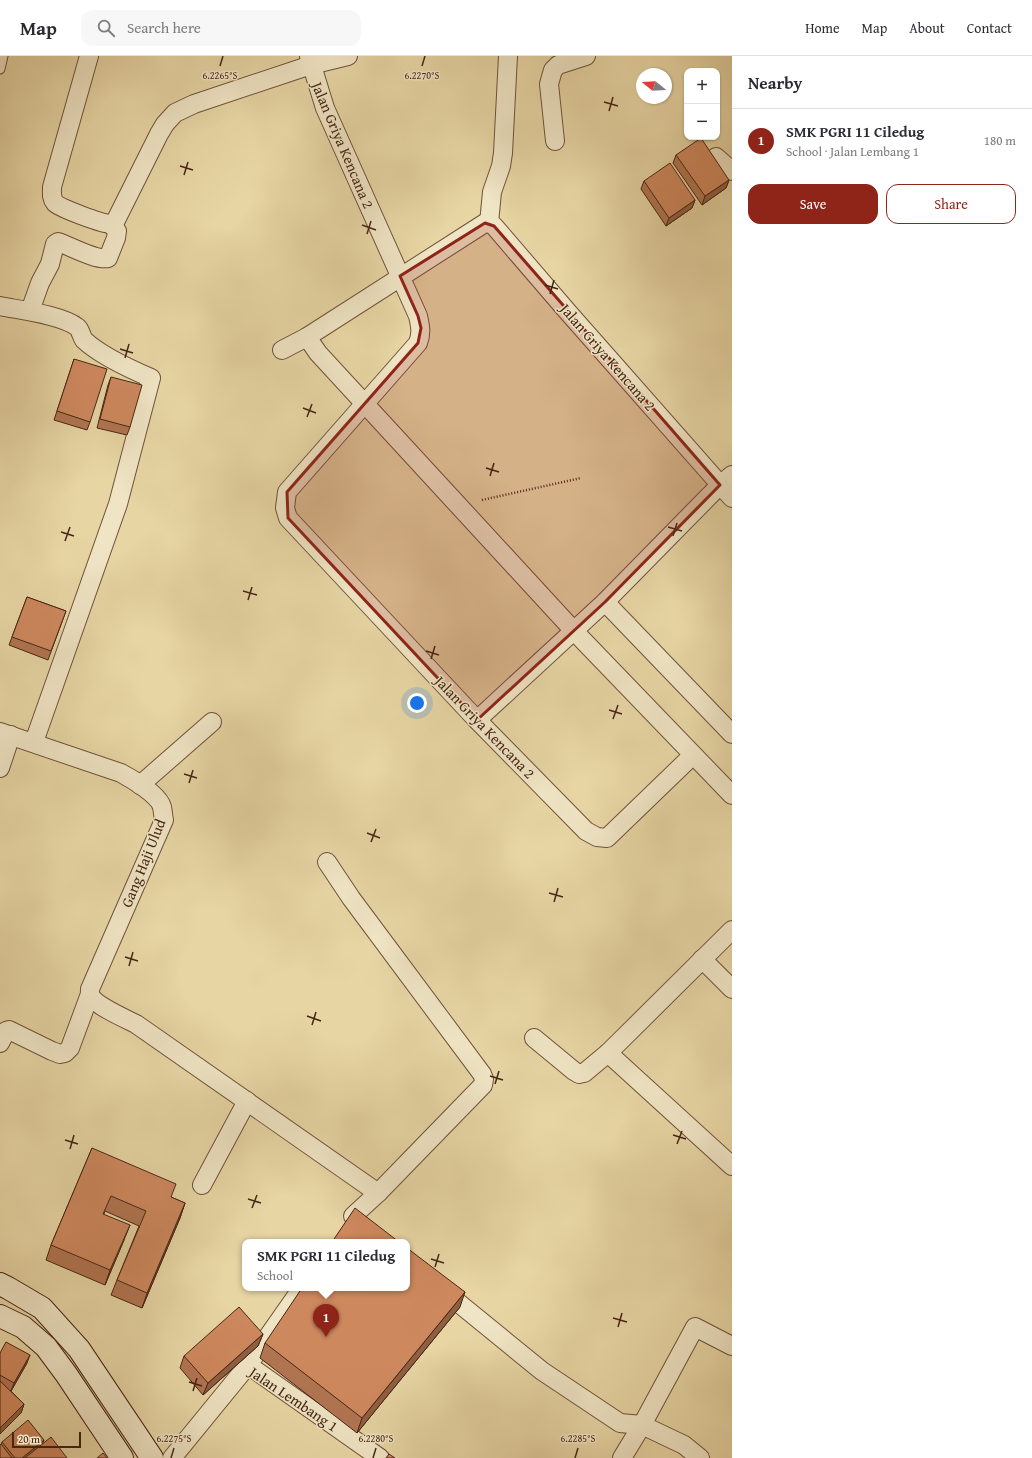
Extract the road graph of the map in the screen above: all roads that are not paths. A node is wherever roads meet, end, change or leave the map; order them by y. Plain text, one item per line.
1 (3, 56) edge
2 (89, 56) edge
3 (348, 56) edge
4 (508, 56) edge
5 (586, 56) edge
6 (310, 61) edge
7 (0, 69) edge
8 (555, 141) dead end
9 (716, 157) edge
10 (732, 171) edge
11 (489, 223) junction
12 (112, 224) junction
13 (400, 276) junction
14 (0, 306) edge
15 (30, 312) junction
16 (307, 337) junction
17 (282, 350) dead end
18 (364, 403) junction
19 (728, 486) edge
20 (605, 602) junction
21 (574, 631) junction
22 (477, 720) junction
23 (212, 722) dead end
24 (5, 733) edge
25 (732, 734) edge
26 (34, 742) junction
27 (693, 755) junction
28 (0, 768) edge
29 (140, 785) junction
30 (732, 795) edge
31 (327, 862) dead end
32 (732, 930) edge
33 (702, 959) junction
34 (732, 989) edge
35 (91, 996) junction
36 (534, 1038) dead end
37 (0, 1043) edge
38 (608, 1053) junction
39 (247, 1101) junction
40 (732, 1166) edge
41 (202, 1185) dead end
42 (378, 1193) junction
43 (353, 1223) edge
44 (410, 1263) edge
45 (0, 1284) edge
46 (300, 1291) edge
47 (0, 1316) edge
48 (732, 1346) edge
49 (248, 1364) junction
50 (642, 1425) junction
51 (122, 1458) edge
52 (152, 1458) edge
53 (172, 1458) edge
54 (380, 1458) edge
55 (622, 1458) edge
56 (700, 1458) edge

1 - 7 lane
2 - 12 street
3 - 6 street
4 - 11 street
5 - 8 street
6 - 12 street
6 - 13 street, Jalan Griya Kencana 2
9 - 10 street
11 - 13 street
11 - 19 street, Jalan Griya Kencana 2
12 - 15 street
13 - 16 street
13 - 18 street, Jalan Griya Kencana 2
14 - 15 street
15 - 26 street
16 - 17 street
16 - 18 street
18 - 21 street
18 - 22 street, Jalan Griya Kencana 2
19 - 20 street
20 - 21 street
20 - 25 street
21 - 22 street
21 - 27 street
22 - 27 street, Jalan Griya Kencana 2
23 - 29 street
24 - 26 street, Gang Haji Ulud
24 - 28 street
26 - 29 street, Gang Haji Ulud
27 - 30 street
29 - 35 street, Gang Haji Ulud
31 - 42 street
32 - 33 street
33 - 34 street
33 - 38 street
35 - 37 street, Gang Haji Ulud
35 - 39 street
36 - 38 street
38 - 40 street
39 - 41 street
39 - 42 street
42 - 43 street
44 - 50 street
45 - 52 main road
46 - 49 street
47 - 51 main road
48 - 50 street
49 - 53 street, Jalan Lembang 1
49 - 54 street, Jalan Lembang 1
50 - 55 street
50 - 56 street

